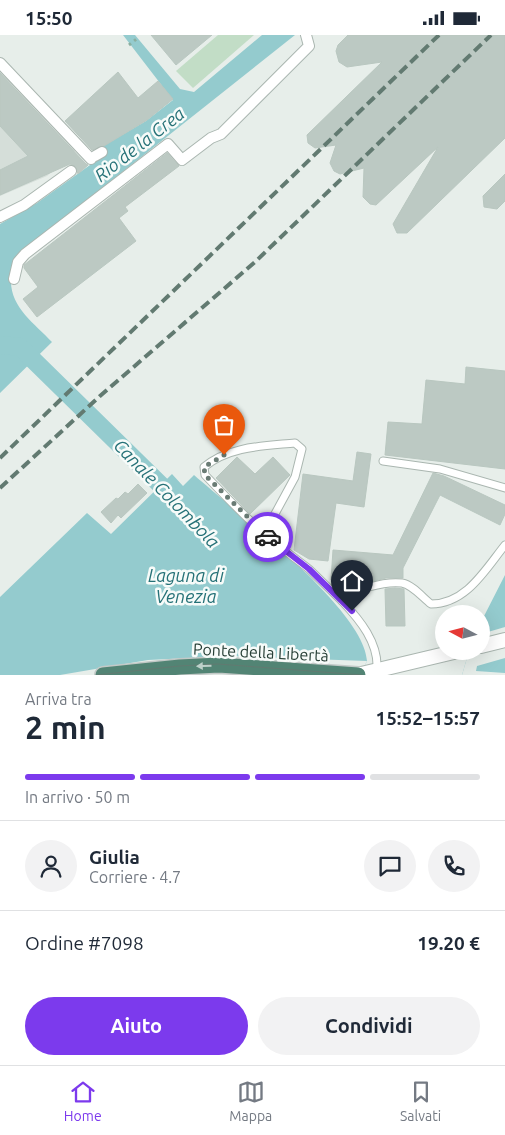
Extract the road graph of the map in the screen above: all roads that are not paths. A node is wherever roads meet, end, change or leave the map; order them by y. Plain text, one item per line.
1 (306, 35) edge
2 (0, 63) edge
3 (96, 156) dead end
4 (71, 171) dead end
5 (0, 217) edge
6 (14, 279) dead end
7 (383, 461) dead end
8 (505, 488) edge
9 (264, 534) junction
10 (505, 545) edge
11 (342, 601) junction
12 (505, 640) edge
13 (490, 644) edge
14 (435, 656) edge
15 (377, 670) junction
16 (103, 675) edge
17 (358, 675) edge

1 - 6 street
2 - 3 street
4 - 5 street
7 - 8 lane
9 - 9 lane
9 - 11 lane
10 - 11 lane
11 - 15 lane
12 - 13 street
14 - 15 street
15 - 17 street
17 -> 16 highway, Ponte della Libertà

